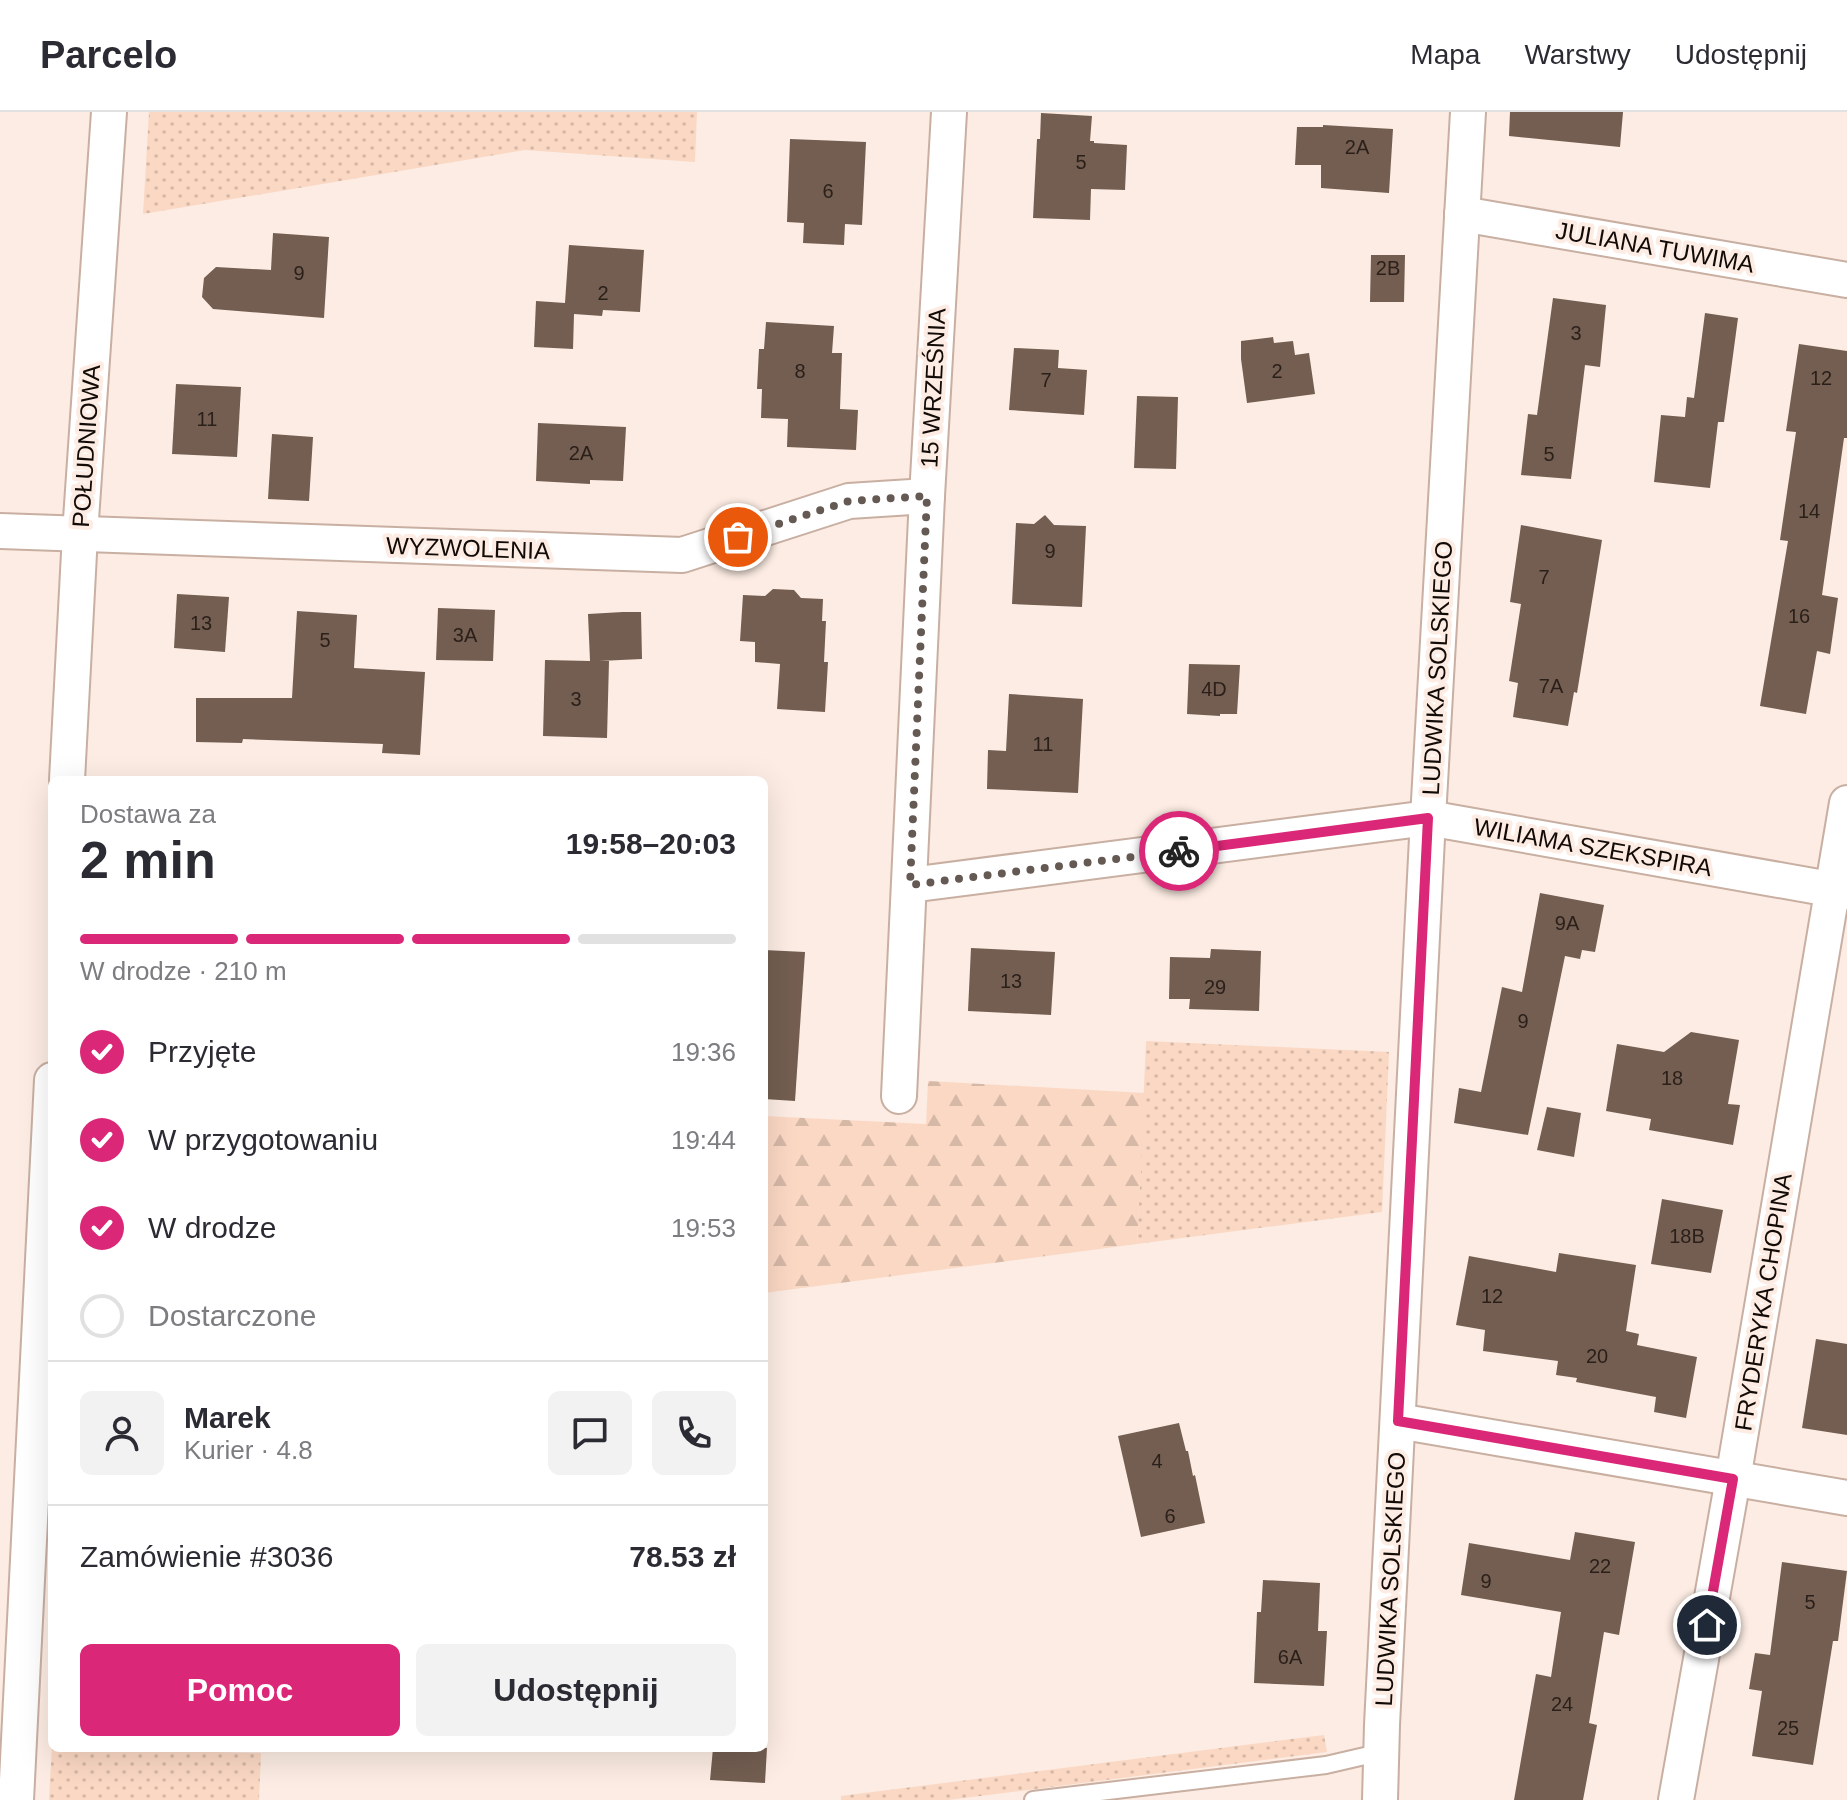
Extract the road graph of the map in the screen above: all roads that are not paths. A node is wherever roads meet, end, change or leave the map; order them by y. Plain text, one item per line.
1 (109, 112) edge
2 (949, 112) edge
3 (1468, 112) edge
4 (1462, 214) junction
5 (1847, 280) edge
6 (927, 496) junction
7 (0, 531) edge
8 (80, 534) junction
9 (67, 776) edge
10 (1847, 803) edge
11 (1428, 818) junction
12 (910, 885) junction
13 (1840, 891) edge
14 (899, 1096) dead end
15 (48, 1160) edge
16 (1398, 1421) junction
17 (1733, 1479) junction
18 (1847, 1498) edge
19 (1382, 1752) junction
20 (16, 1800) edge
21 (1033, 1800) edge
22 (1380, 1800) edge
23 (1676, 1800) edge

1 - 8 street, POŁUDNIOWA
2 - 6 street, 15 WRZEŚNIA
3 - 4 street, LUDWIKA SOLSKIEGO
4 - 5 street, JULIANA TUWIMA
4 - 11 street, LUDWIKA SOLSKIEGO
6 - 8 street, WYZWOLENIA
6 - 12 street, 15 WRZEŚNIA
7 - 8 street, WYZWOLENIA
8 - 9 street, POŁUDNIOWA
10 - 13 street, FRYDERYKA CHOPINA
11 - 12 street, WILIAMA SZEKSPIRA
11 - 13 street, WILIAMA SZEKSPIRA
11 - 16 street, LUDWIKA SOLSKIEGO
12 - 14 street, 15 WRZEŚNIA
13 - 17 street, FRYDERYKA CHOPINA
15 - 20 street
16 - 17 street
16 - 19 street, LUDWIKA SOLSKIEGO
17 - 18 street
17 - 23 street, FRYDERYKA CHOPINA
19 - 21 lane
19 - 22 street, LUDWIKA SOLSKIEGO

